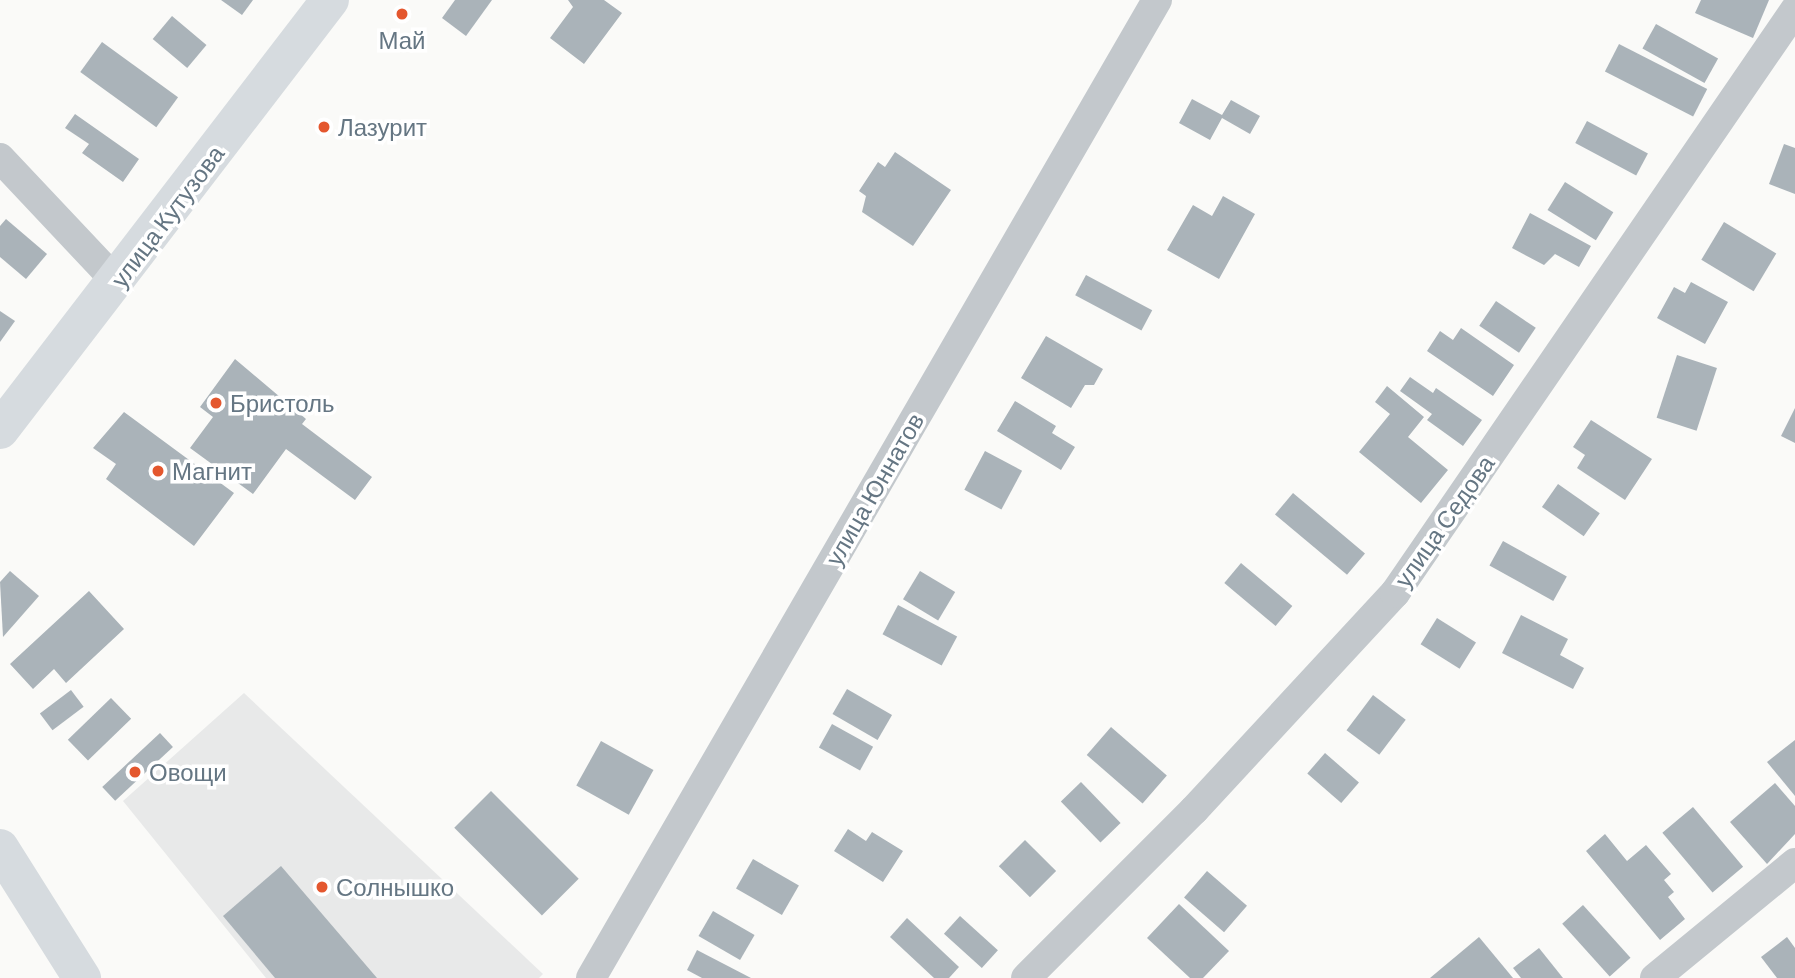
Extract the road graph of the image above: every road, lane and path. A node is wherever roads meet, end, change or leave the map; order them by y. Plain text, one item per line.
1 (330, 0) edge
2 (1157, 0) edge
3 (1795, 10) edge
4 (0, 158) edge
5 (117, 282) junction
6 (0, 430) edge
7 (0, 848) edge
8 (1795, 863) edge
9 (82, 978) edge
10 (591, 978) edge
11 (1026, 978) edge
12 (1655, 978) edge

1 - 5 main road, улица Кутузова
2 - 10 street, улица Юннатов
3 - 11 street, улица Седова
4 - 5 street
5 - 6 main road, улица Кутузова
7 - 9 main road
8 - 12 street

